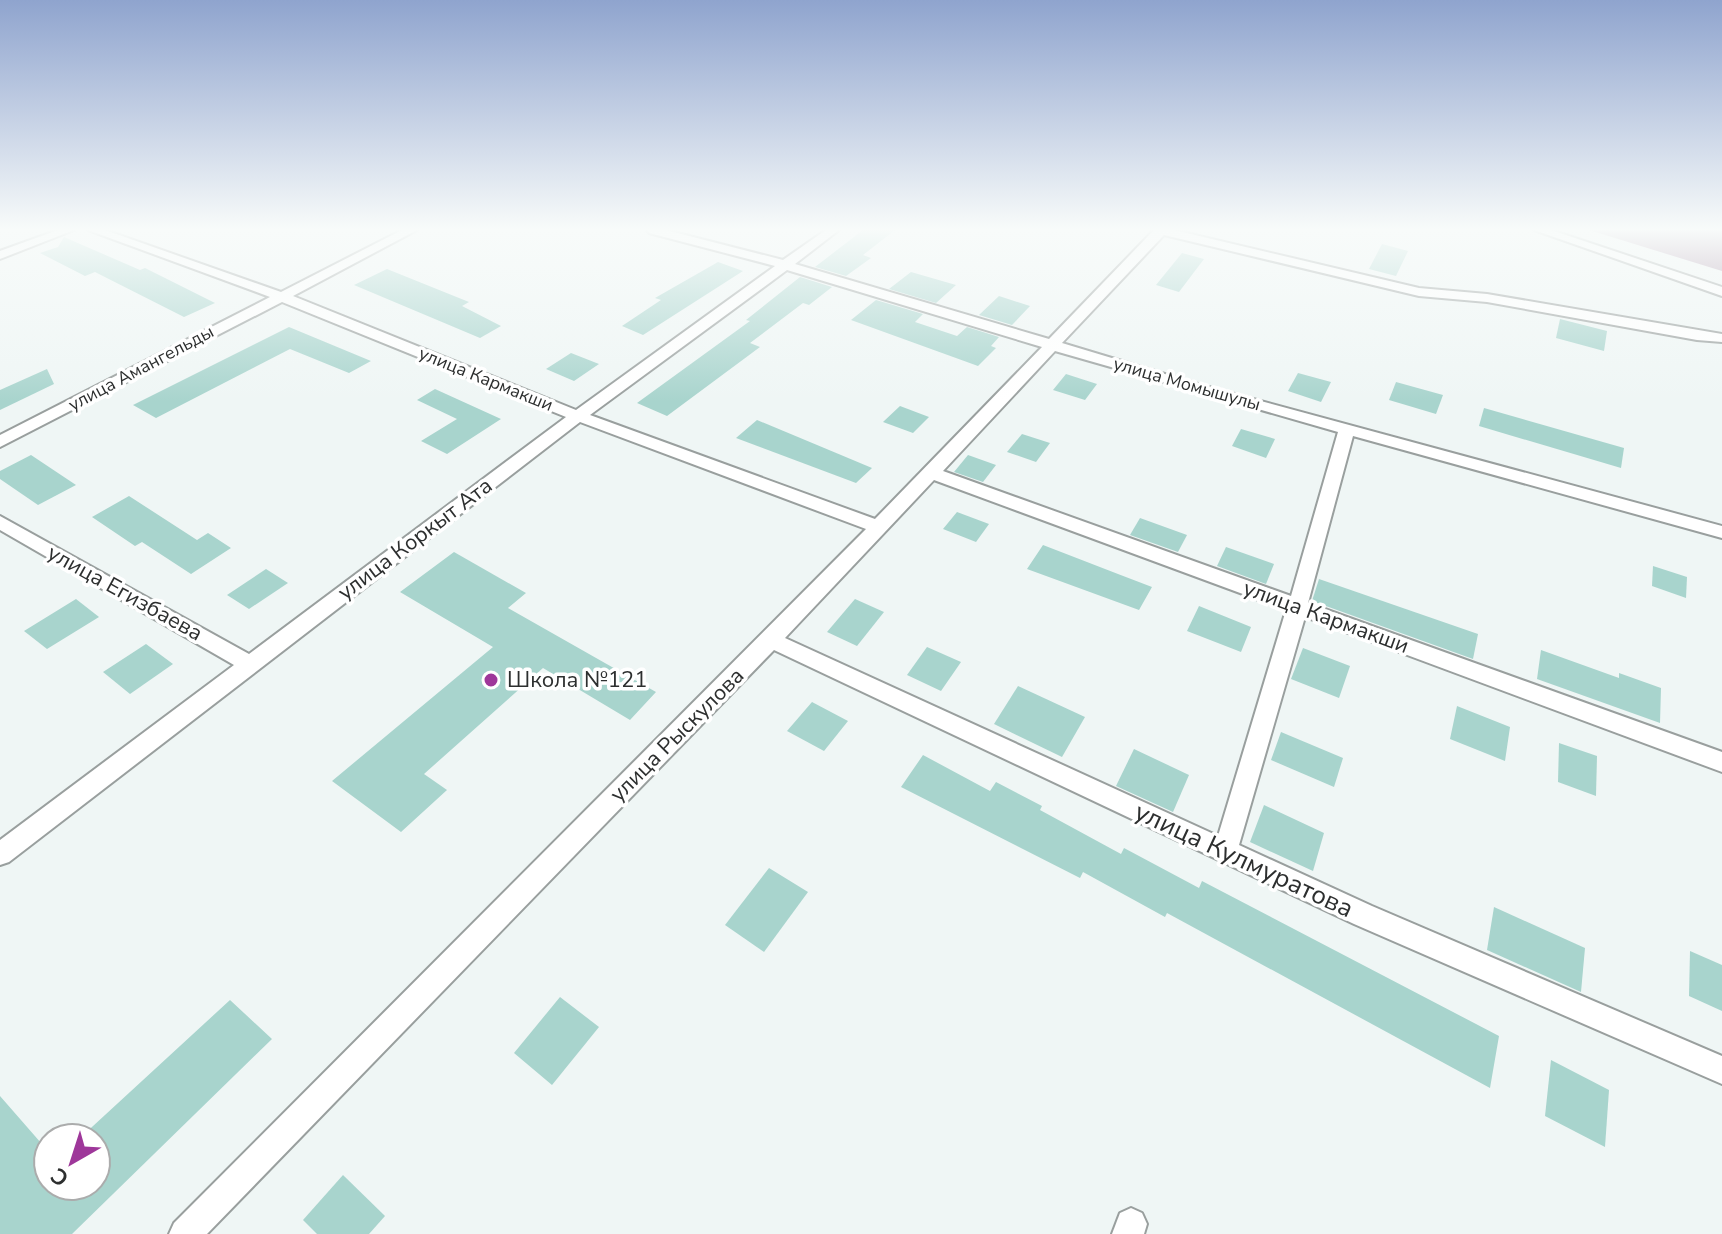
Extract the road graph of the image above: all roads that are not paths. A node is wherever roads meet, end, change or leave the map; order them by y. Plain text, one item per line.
1 (256, 288) edge
2 (297, 288) edge
3 (754, 288) edge
4 (860, 288) edge
5 (1104, 288) edge
6 (1401, 288) edge
7 (280, 296) junction
8 (1722, 338) edge
9 (1049, 344) junction
10 (578, 416) junction
11 (1347, 429) junction
12 (0, 442) edge
13 (930, 472) junction
14 (0, 522) edge
15 (878, 527) junction
16 (1722, 532) edge
17 (1296, 606) junction
18 (771, 640) junction
19 (250, 664) junction
20 (1722, 762) edge
21 (1225, 851) junction
22 (0, 854) edge
23 (1722, 1070) edge
24 (185, 1234) edge

1 - 7 street, улица Кармакши
2 - 7 street, улица Амангельды
3 - 10 street, улица Коркыт Ата
4 - 9 street, улица Момышулы
5 - 9 street, улица Рыскулова
6 - 8 street
7 - 10 street, улица Кармакши
7 - 12 street, улица Амангельды
9 - 11 street, улица Момышулы
9 - 13 street, улица Рыскулова
10 - 15 street, улица Кармакши
10 - 19 street, улица Коркыт Ата
11 - 16 street, улица Момышулы
11 - 17 street
13 - 15 street, улица Рыскулова
13 - 17 street, улица Кармакши
14 - 19 street, улица Егизбаева
15 - 18 street, улица Рыскулова
17 - 20 street, улица Кармакши
17 - 21 street
18 - 21 street, улица Кулмуратова
18 - 24 street, улица Рыскулова
19 - 22 street, улица Коркыт Ата
21 - 23 street, улица Кулмуратова

